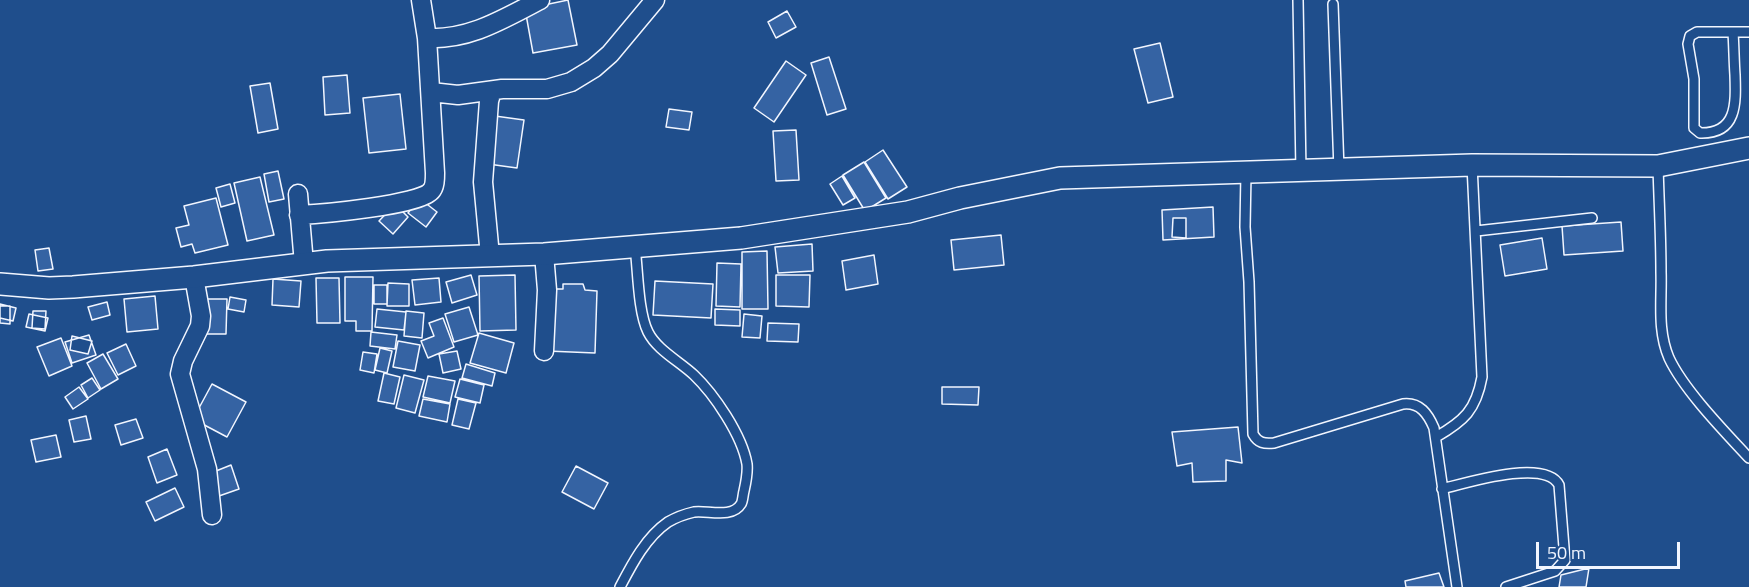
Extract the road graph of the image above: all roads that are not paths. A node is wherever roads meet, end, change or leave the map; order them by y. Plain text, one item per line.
1 (421, 0) edge
2 (540, 0) edge
3 (655, 0) edge
4 (1298, 0) edge
5 (1333, 4) dead end
6 (1733, 32) junction
7 (1749, 32) edge
8 (427, 38) junction
9 (492, 91) junction
10 (431, 92) junction
11 (1749, 148) edge
12 (1472, 165) junction
13 (1658, 166) junction
14 (1339, 170) junction
15 (1301, 171) junction
16 (1246, 173) junction
17 (298, 194) dead end
18 (299, 215) junction
19 (1592, 218) dead end
20 (1476, 231) junction
21 (635, 247) junction
22 (544, 255) junction
23 (490, 256) junction
24 (304, 264) junction
25 (194, 277) junction
26 (0, 284) edge
27 (544, 351) dead end
28 (1436, 436) junction
29 (1749, 458) edge
30 (1442, 489) junction
31 (212, 515) dead end
32 (620, 587) edge
33 (1457, 587) edge
34 (1506, 587) edge

1 - 8 street
2 - 8 street
3 - 9 street
4 - 15 lane
5 - 14 lane
6 - 6 lane
6 - 7 lane
8 - 10 street
9 - 10 street
9 - 23 street
10 - 18 street
11 - 13 street
12 - 13 street
12 - 14 street
12 - 20 lane
13 - 29 lane
14 - 15 street
15 - 16 street
16 - 21 street
16 - 28 lane
17 - 18 street
18 - 24 street
19 - 20 lane
20 - 28 lane
21 - 22 street
21 - 32 lane
22 - 23 street
22 - 27 street
23 - 24 street
24 - 25 street
25 - 26 street
25 - 31 street
28 - 30 lane
30 - 33 lane
30 - 34 lane

